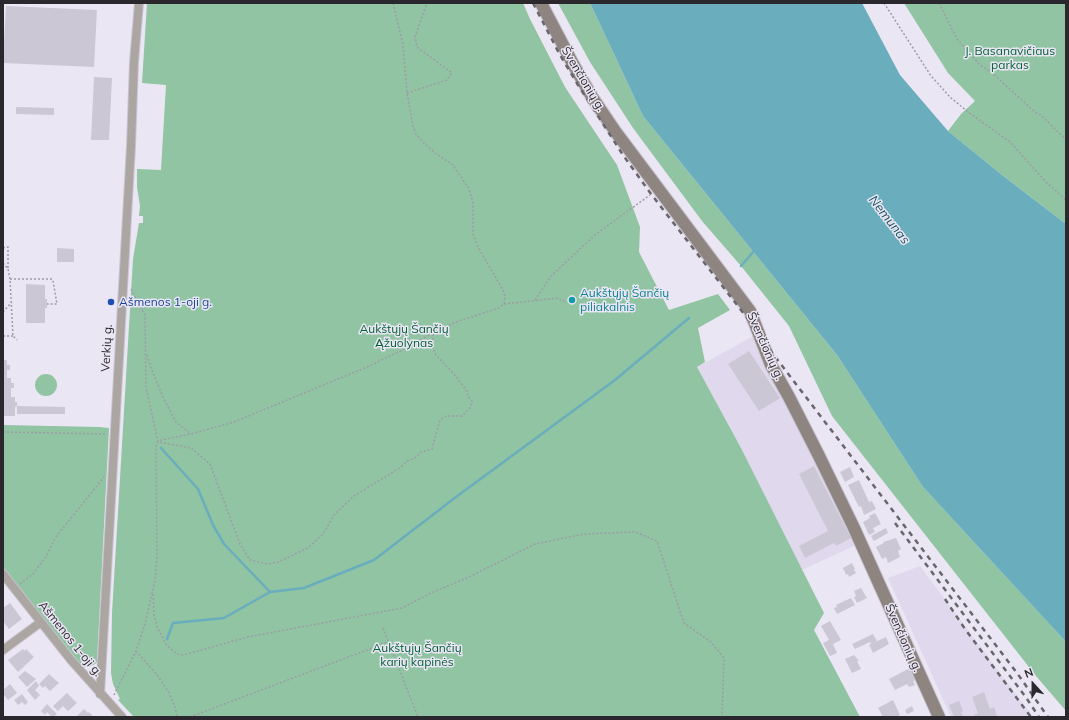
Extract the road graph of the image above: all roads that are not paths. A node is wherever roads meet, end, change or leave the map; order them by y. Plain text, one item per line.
1 (139, 3) edge
2 (541, 3) edge
3 (3, 574) edge
4 (41, 622) junction
5 (3, 650) edge
6 (100, 694) junction
7 (122, 717) edge
8 (939, 717) edge

1 - 6 street, Verkių g.
2 - 8 street, Švenčionių g.
3 - 4 street, Ašmenos 1-oji g.
4 - 5 street
4 - 6 street, Ašmenos 1-oji g.
6 - 7 street, Ašmenos 1-oji g.

